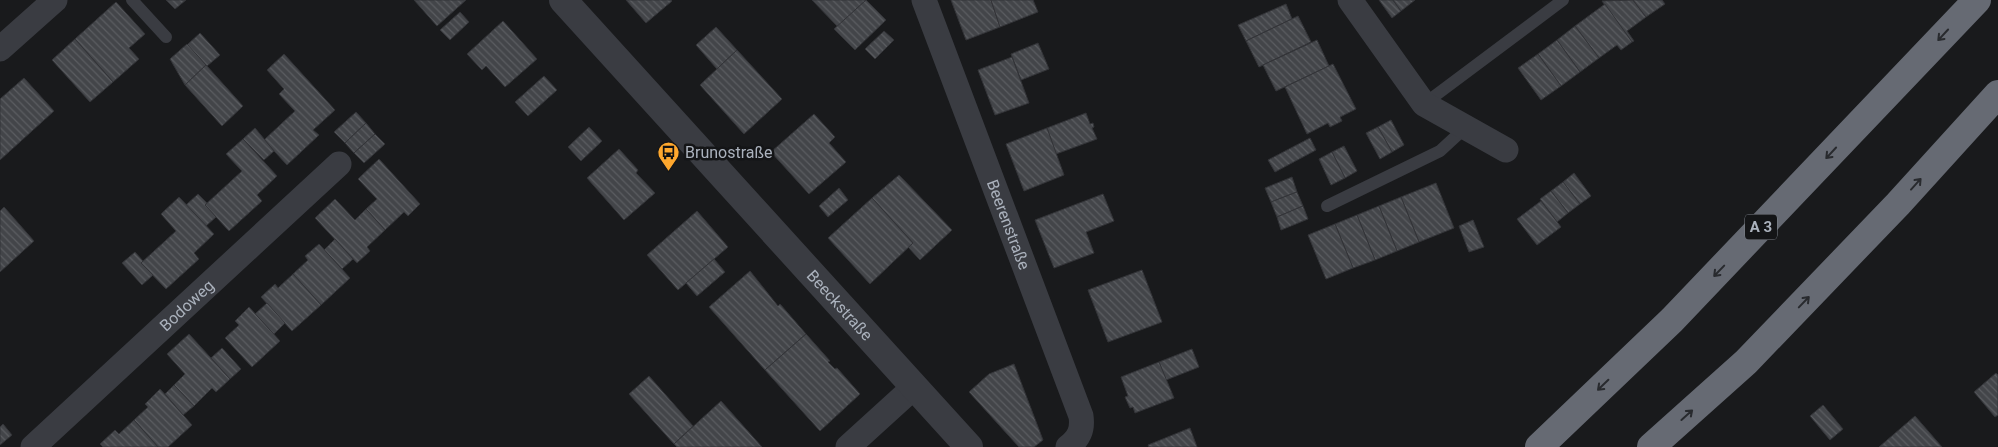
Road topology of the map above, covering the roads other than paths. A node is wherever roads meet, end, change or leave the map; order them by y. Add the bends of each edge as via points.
1 (55, 0) edge
2 (132, 0) edge
3 (563, 0) edge
4 (924, 0) edge
5 (1350, 0) edge
6 (1563, 0) edge
7 (1977, 0) edge
8 (166, 37) dead end
9 (0, 49) edge
10 (1998, 94) edge
11 (1424, 104) junction
12 (1466, 127) junction
13 (1506, 150) dead end
14 (339, 164) dead end
15 (1327, 206) dead end
16 (914, 387) junction
17 (33, 447) edge
18 (848, 447) edge
19 (969, 447) edge
20 (1068, 447) edge
21 (1539, 447) edge
22 (1651, 447) edge

1 - 9 street
2 - 8 lane
3 - 16 street, Beeckstraße
4 - 20 street, Beerenstraße via 1081,416 1079,436
5 - 11 street
6 - 11 lane
7 -> 21 highway, A 3 via 1672,320
22 -> 10 highway via 1746,362 1898,204
11 - 12 street
12 - 13 street
12 - 15 lane via 1440,151
14 - 17 street, Bodoweg
16 - 18 street
16 - 19 street, Beeckstraße

